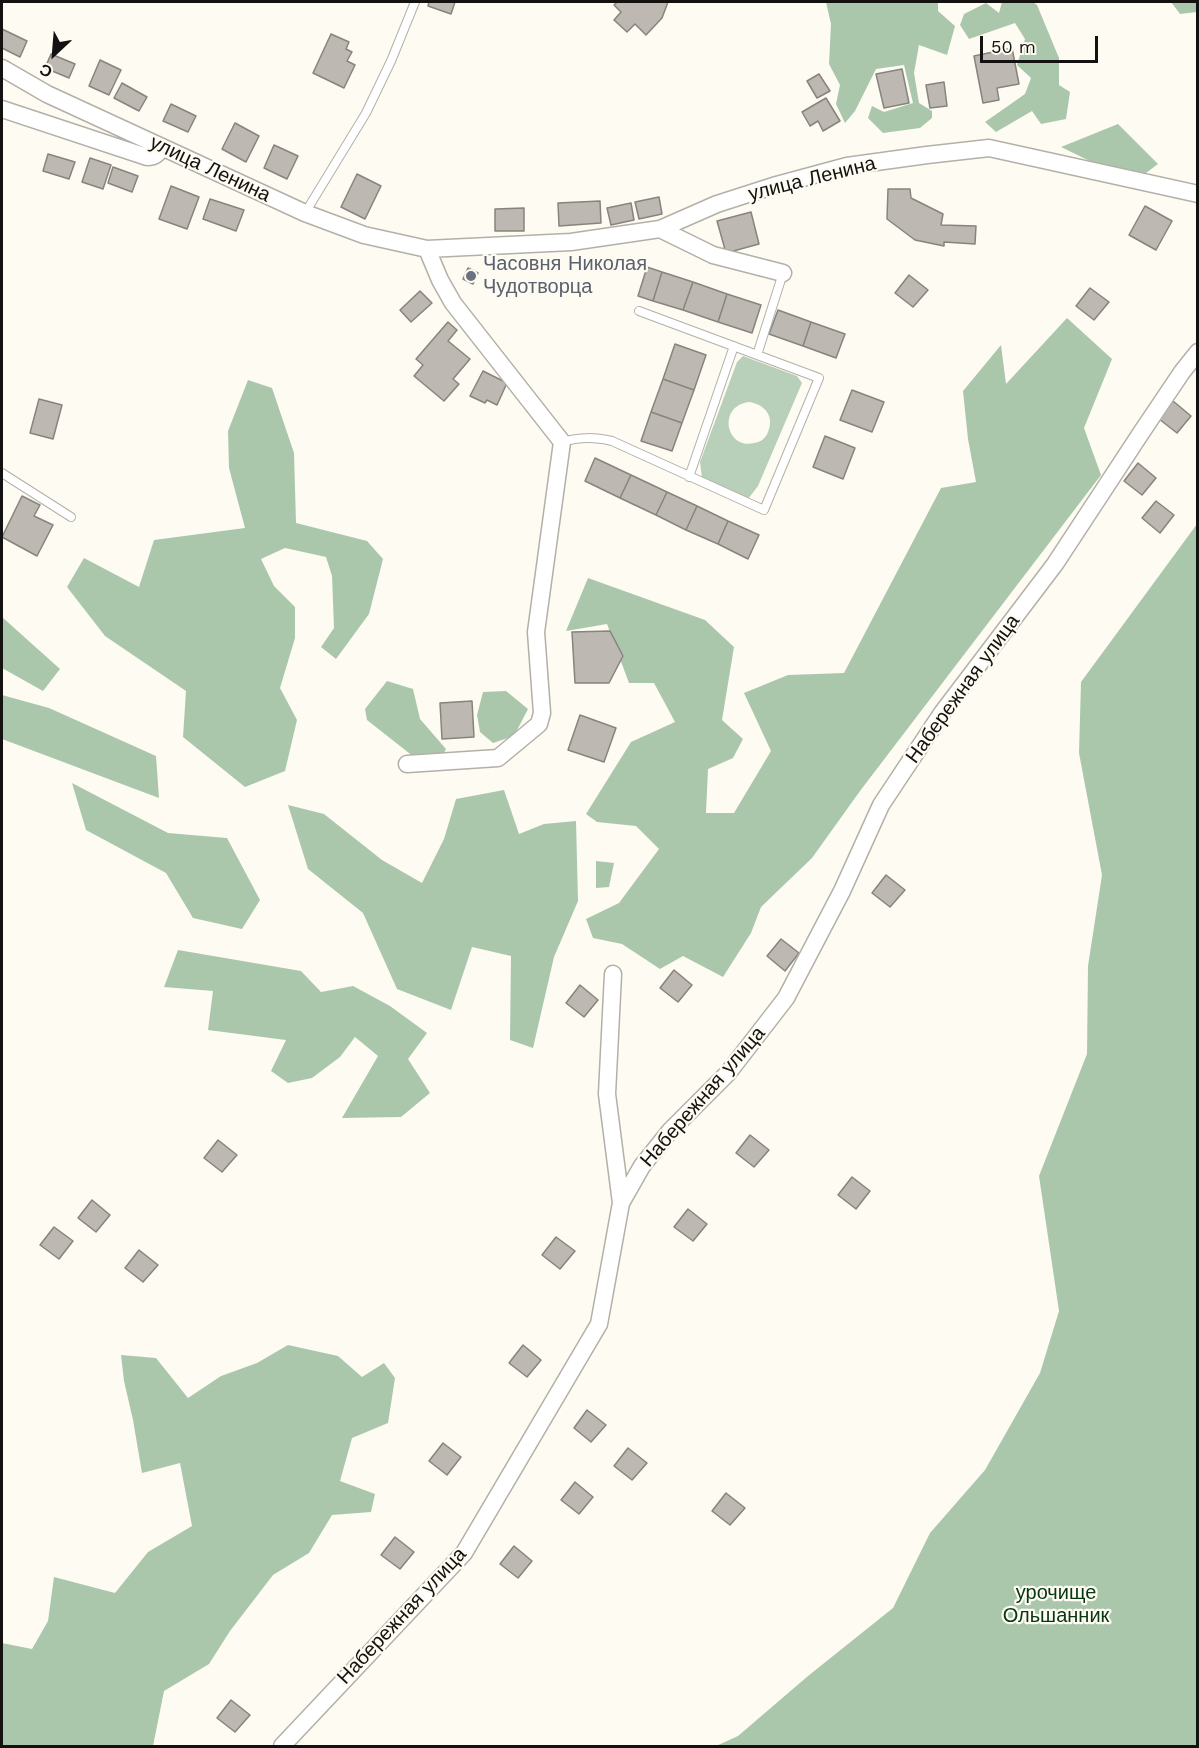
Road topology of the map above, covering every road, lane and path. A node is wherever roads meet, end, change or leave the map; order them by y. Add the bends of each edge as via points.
1 (415, 2) edge
2 (2, 68) edge
3 (2, 109) edge
4 (162, 147) junction
5 (1197, 194) edge
6 (305, 213) junction
7 (660, 229) junction
8 (427, 249) junction
9 (783, 273) joint
10 (639, 311) dead end
11 (734, 346) junction
12 (1197, 352) edge
13 (757, 355) junction
14 (562, 442) junction
15 (2, 473) edge
16 (689, 477) junction
17 (71, 517) dead end
18 (407, 764) dead end
19 (613, 974) dead end
20 (621, 1203) junction
21 (282, 1746) edge

1 - 6 lane via 366,113
2 - 4 street, улица Ленина via 47,94
3 - 4 street via 147,157 153,157
4 - 6 street, улица Ленина
5 - 7 street, улица Ленина via 989,148 847,166 717,204
6 - 8 street, улица Ленина via 364,235
7 - 8 street, улица Ленина via 571,242
7 - 9 street via 713,255
8 - 14 street via 453,303
9 - 13 lane
10 - 11 lane
11 - 13 lane
11 - 16 lane
12 - 20 street, Набережная улица via 1055,564 942,713 881,805 786,998 728,1073 670,1131 642,1166
13 - 16 lane via 819,378 764,510
14 - 16 lane via 576,438 612,441
14 - 18 street via 537,632 542,713 539,724 498,758
15 - 17 lane
19 - 20 street via 607,1094
20 - 21 street, Набережная улица via 599,1324 464,1553

